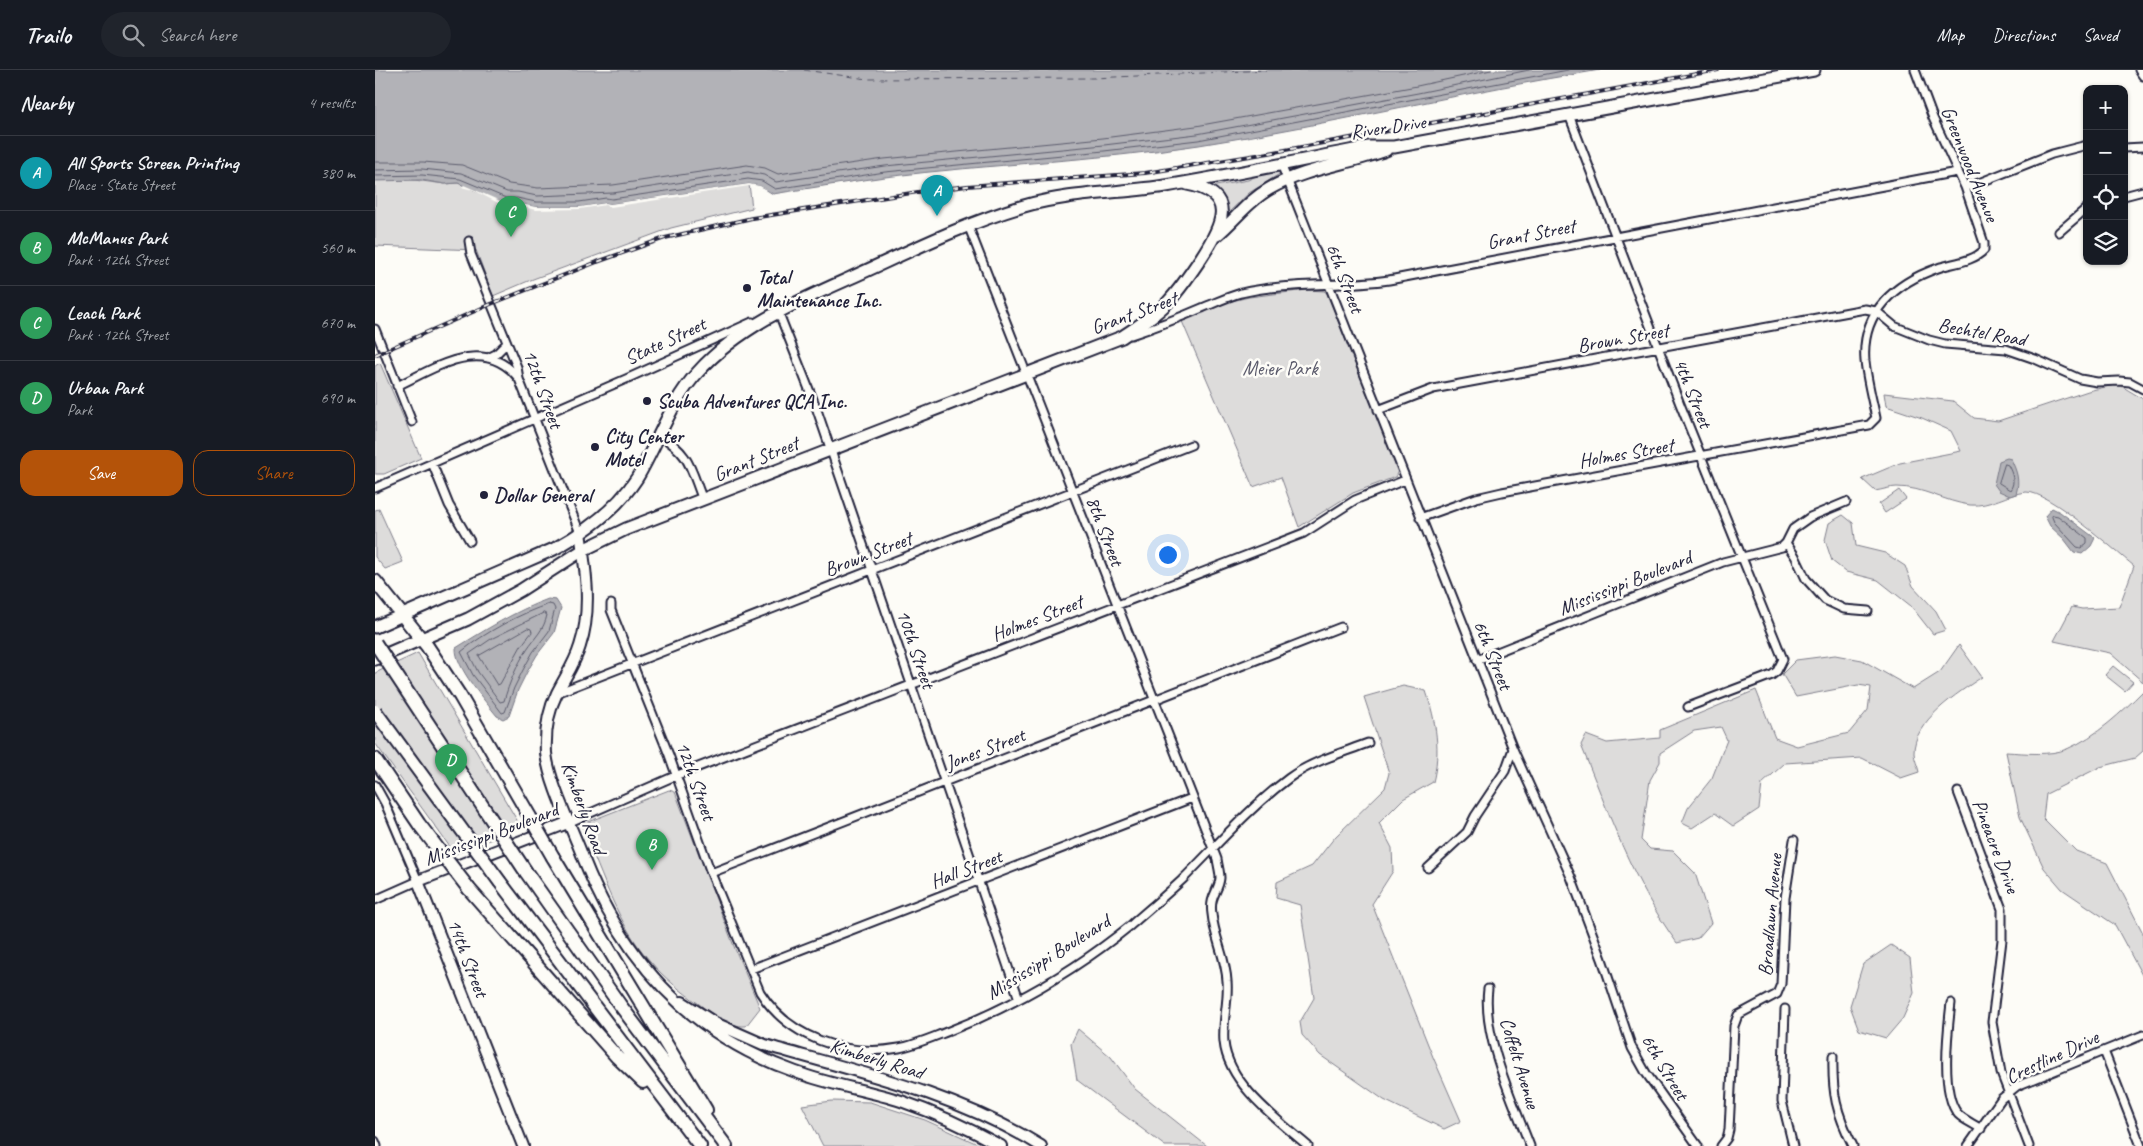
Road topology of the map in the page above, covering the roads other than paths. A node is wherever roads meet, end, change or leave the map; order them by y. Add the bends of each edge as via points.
1 (1814, 70) edge
2 (1915, 70) edge
3 (2139, 70) edge
4 (2143, 76) edge
5 (1569, 115) junction
6 (1394, 146) junction
7 (2083, 146) edge
8 (2143, 147) edge
9 (2128, 148) edge
10 (1281, 164) junction
11 (1957, 172) junction
12 (1287, 180) junction
13 (1183, 183) junction
14 (1965, 187) junction
15 (2143, 191) edge
16 (2128, 195) edge
17 (2083, 211) edge
18 (968, 225) junction
19 (2059, 232) dead end
20 (1615, 237) junction
21 (1214, 238) junction
22 (469, 241) dead end
23 (1330, 285) junction
24 (779, 310) junction
25 (1876, 311) junction
26 (375, 329) edge
27 (507, 343) junction
28 (1094, 348) junction
29 (1658, 348) junction
30 (488, 358) junction
31 (1027, 374) junction
32 (519, 379) junction
33 (397, 386) junction
34 (2143, 388) edge
35 (1378, 410) junction
36 (535, 419) junction
37 (413, 422) dead end
38 (659, 435) junction
39 (1191, 445) dead end
40 (830, 450) junction
41 (1701, 456) junction
42 (432, 463) junction
43 (1405, 480) junction
44 (375, 488) edge
45 (1073, 492) junction
46 (703, 500) junction
47 (1846, 502) dead end
48 (1420, 518) junction
49 (580, 534) junction
50 (470, 541) dead end
51 (1786, 543) junction
52 (583, 550) junction
53 (1741, 557) junction
54 (871, 570) junction
55 (375, 582) edge
56 (611, 604) dead end
57 (1117, 605) junction
58 (1868, 611) dead end
59 (402, 615) junction
60 (375, 627) edge
61 (1341, 627) dead end
62 (421, 639) junction
63 (375, 643) edge
64 (375, 659) edge
65 (1477, 660) junction
66 (632, 664) junction
67 (911, 684) junction
68 (557, 693) junction
69 (1154, 700) junction
70 (1688, 707) dead end
71 (375, 710) edge
72 (1368, 743) dead end
73 (1513, 749) junction
74 (375, 759) edge
75 (675, 776) junction
76 (944, 782) junction
77 (375, 785) edge
78 (1958, 792) dead end
79 (1192, 798) junction
80 (570, 822) junction
81 (1794, 840) dead end
82 (1212, 849) junction
83 (1428, 868) dead end
84 (711, 873) junction
85 (419, 882) junction
86 (979, 882) junction
87 (375, 900) edge
88 (751, 969) junction
89 (1488, 989) dead end
90 (674, 997) junction
91 (1019, 999) junction
92 (1951, 1003) dead end
93 (1785, 1009) dead end
94 (2143, 1035) edge
95 (2104, 1051) junction
96 (1833, 1056) dead end
97 (2009, 1093) junction
98 (672, 1109) junction
99 (1981, 1129) junction
100 (716, 1132) junction
101 (375, 1141) edge
102 (377, 1146) edge
103 (523, 1146) edge
104 (700, 1146) edge
105 (726, 1146) edge
106 (1001, 1146) edge
107 (1041, 1146) edge
108 (1308, 1146) edge
109 (1530, 1146) edge
110 (1698, 1146) edge
111 (1721, 1146) edge
112 (1793, 1146) edge
113 (1853, 1146) edge
114 (1968, 1146) edge
115 (2029, 1146) edge
116 (2141, 1146) edge

1 - 5 main road, River Drive
2 - 11 street, Greenwood Avenue
3 - 4 street
5 - 6 main road, River Drive
5 - 20 street, 4th Street
6 - 10 main road, River Drive via 1369,147
6 - 12 main road
7 - 14 street
8 - 9 street
10 - 12 street, 6th Street
10 - 13 main road, River Drive
11 - 14 street, Greenwood Avenue
11 - 20 street, Grant Street
12 - 21 main road via 1268,189
12 - 23 street, 6th Street
13 - 18 main road, River Drive via 1064,198
13 - 21 main road via 1209,190 1219,202 1221,221
14 - 25 street, Greenwood Avenue via 1984,250 1979,256 1914,279
15 - 16 street
17 - 19 street
18 - 24 main road, State Street
18 - 31 street, 8th Street
20 - 23 street, Grant Street via 1389,280
20 - 29 street, 4th Street
21 - 28 main road via 1168,302 1148,320
22 - 27 street, 12th Street via 473,260
23 - 28 street, Grant Street via 1250,292 1225,298 1157,327
23 - 35 street, 6th Street
24 - 36 street, State Street
24 - 38 main road via 721,350 697,373
24 - 40 street, 10th Street
25 - 29 street, Brown Street via 1859,310
25 - 34 street, Bechtel Road via 1894,326 1929,340 2006,349 2035,358 2080,379 2129,382
25 - 41 street, Holmes Street via 1867,334 1865,359 1876,418 1869,425
26 - 33 street
27 - 30 street
27 - 32 street, 12th Street
28 - 31 main road, Grant Street
29 - 35 street, Brown Street via 1433,389
29 - 41 street, 4th Street
30 - 32 street via 507,367
30 - 33 street via 453,359
31 - 40 main road, Grant Street
31 - 45 street, 8th Street
32 - 36 street, 12th Street
33 - 37 street
35 - 43 street, 6th Street
36 - 42 street, State Street
36 - 49 street, 12th Street
38 - 46 street via 687,458
38 - 49 main road via 629,490 609,512
39 - 45 street, Brown Street
40 - 46 main road, Grant Street
40 - 54 street, 10th Street
41 - 48 street, Holmes Street via 1501,492
41 - 53 street, 4th Street
42 - 44 street, State Street
42 - 50 street via 453,513
43 - 48 street, 6th Street
43 - 57 street, Holmes Street via 1355,500 1305,533
45 - 54 street, Brown Street
45 - 57 street, 8th Street
46 - 52 main road, Grant Street via 626,529
47 - 51 street via 1811,517 1793,529
48 - 65 street, 6th Street
49 - 52 main road, 12th Street
49 - 59 main road via 554,549
51 - 53 street, Mississippi Boulevard via 1782,547
51 - 58 street via 1806,579 1825,600 1844,609
52 - 62 main road, Grant Street via 489,608
52 - 68 main road, Kimberly Road via 587,608 585,629 574,664
53 - 65 street, Mississippi Boulevard
53 - 70 street, 4th Street via 1783,659 1777,671 1769,676
54 - 66 street, Brown Street
54 - 67 street, 10th Street
55 - 59 highway
56 - 66 street, 12th Street
57 - 67 street, Holmes Street
57 - 69 street, 8th Street
59 - 60 main road
59 - 62 highway
61 - 69 street, Jones Street
62 - 64 main road, Grant Street
62 - 100 highway, bridge via 460,696 553,857 702,1100
63 - 100 highway, bridge via 525,872
65 - 73 street, 6th Street
66 - 68 street, Brown Street
66 - 75 street, 12th Street
67 - 75 street, Holmes Street
67 - 76 street, 10th Street
68 - 80 main road, Kimberly Road via 547,729 547,756 551,776
69 - 76 street, Jones Street
69 - 79 street, 8th Street
71 - 98 highway, bridge
72 - 82 street, Mississippi Boulevard via 1312,764 1291,776 1245,815
73 - 83 street via 1505,771 1467,832
73 - 110 street, 6th Street via 1581,905 1631,1048
74 - 98 highway, bridge via 469,889 617,1057
75 - 80 street, Mississippi Boulevard
75 - 84 street, 12th Street
76 - 84 street, Jones Street
76 - 86 street, 10th Street
77 - 85 street, 14th Street
78 - 97 street, Pineacre Drive via 2003,911 2003,940 1992,1022 2001,1073
79 - 82 street, 8th Street
79 - 86 street, Hall Street
80 - 85 main road, Mississippi Boulevard
80 - 90 main road, Kimberly Road via 594,885 619,931 643,965
81 - 111 street, Broadlawn Avenue via 1785,898 1781,984 1777,994 1738,1015 1734,1026 1729,1130
82 - 91 street, Mississippi Boulevard via 1175,886 1101,948
82 - 108 street, 8th Street via 1220,880 1211,902 1212,916 1223,951 1227,980 1226,1054 1249,1093
84 - 88 street, 12th Street
85 - 87 street, Mississippi Boulevard
85 - 103 main road, 14th Street
86 - 88 street, Hall Street
86 - 91 street, 10th Street
88 - 91 street, Mississippi Boulevard via 760,992 779,1015 818,1041 845,1048 898,1048 976,1020
89 - 109 street, Coffelt Avenue via 1486,1005 1499,1066
90 - 106 main road, Kimberly Road via 708,1028 755,1055 796,1073 901,1101
90 - 107 main road, Kimberly Road via 742,1037 940,1097
92 - 99 street via 1947,1041 1948,1088 1958,1113
93 - 112 street via 1782,1101
94 - 95 street, Crestline Drive
95 - 97 street, Crestline Drive via 2017,1086
95 - 116 street
96 - 113 street via 1835,1106
97 - 99 street, Crestline Drive via 2001,1099
97 - 115 street, Pineacre Drive
98 - 104 highway
99 - 114 street, Crestline Drive
100 - 105 highway
101 - 102 street

